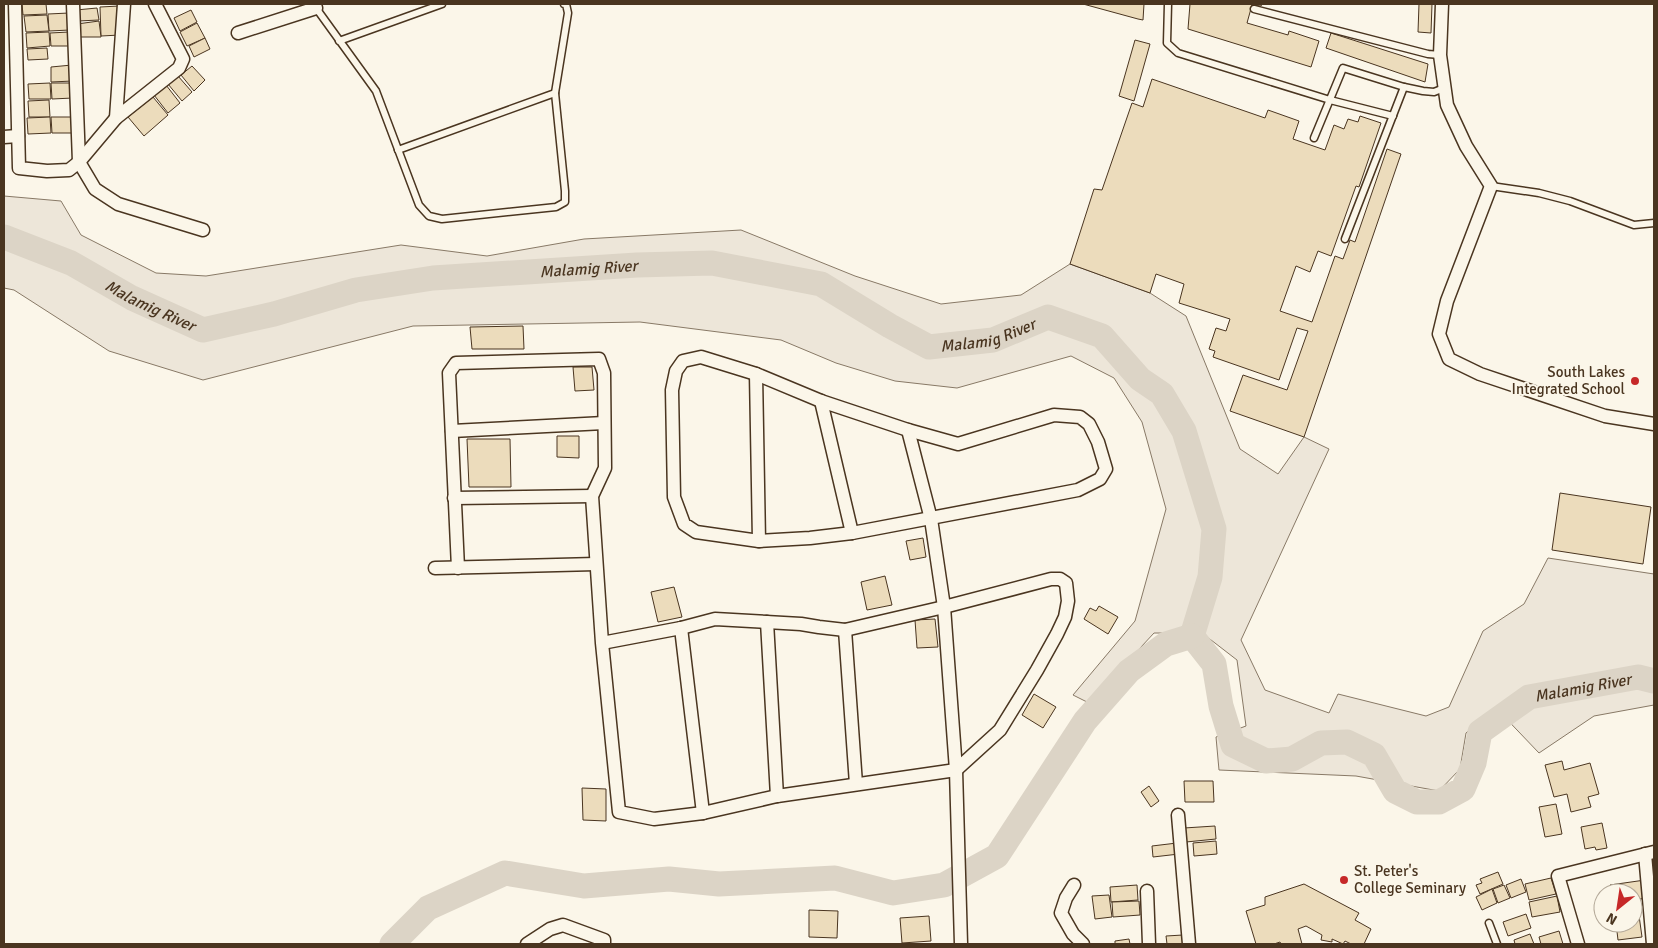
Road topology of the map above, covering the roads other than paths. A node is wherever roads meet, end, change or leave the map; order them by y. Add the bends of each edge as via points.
1 (15, 4) edge
2 (73, 4) edge
3 (124, 4) edge
4 (154, 4) edge
5 (442, 4) edge
6 (564, 4) edge
7 (1168, 4) edge
8 (1442, 4) edge
9 (315, 6) edge
10 (1254, 9) dead end
11 (238, 33) dead end
12 (339, 41) junction
13 (1440, 55) junction
14 (1404, 87) junction
15 (1444, 88) junction
16 (554, 93) junction
17 (1330, 100) junction
18 (1393, 116) junction
19 (116, 118) junction
20 (4, 136) edge
21 (18, 136) junction
22 (1314, 138) dead end
23 (398, 150) junction
24 (79, 162) junction
25 (1490, 186) junction
26 (1654, 223) edge
27 (203, 230) dead end
28 (1345, 239) dead end
29 (756, 374) junction
30 (821, 401) junction
31 (604, 423) junction
32 (1654, 424) edge
33 (908, 430) junction
34 (452, 431) junction
35 (592, 496) junction
36 (454, 498) junction
37 (931, 519) junction
38 (852, 533) junction
39 (759, 541) junction
40 (596, 564) junction
41 (435, 568) dead end
42 (458, 568) junction
43 (944, 607) junction
44 (767, 622) junction
45 (681, 628) junction
46 (845, 630) junction
47 (602, 643) junction
48 (956, 770) junction
49 (856, 784) junction
50 (777, 796) junction
51 (703, 813) junction
52 (1178, 815) dead end
53 (1650, 853) edge
54 (1074, 886) dead end
55 (1147, 891) dead end
56 (1489, 923) dead end
57 (526, 944) edge
58 (604, 944) edge
59 (961, 944) edge
60 (1083, 944) edge
61 (1149, 944) edge
62 (1189, 944) edge
63 (1497, 944) edge
64 (1578, 944) edge
65 (1654, 944) edge

1 - 21 street
2 - 24 street
3 - 19 street
4 - 19 street via 183,58 179,68
5 - 12 lane
6 - 16 lane via 568,13
7 - 17 lane via 1168,43 1178,54
8 - 13 street
9 - 11 street
9 - 12 lane
10 - 13 lane
12 - 23 lane via 376,91
13 - 15 street
14 - 15 lane via 1434,92
14 - 17 lane via 1343,68
14 - 18 lane
15 - 25 street via 1453,119
16 - 23 lane
16 - 23 lane via 565,191 564,202 556,207 442,219 429,216 418,205
17 - 18 lane
17 - 22 lane
18 - 28 lane
19 - 24 street
20 - 21 street
21 - 24 street via 19,168 69,170
24 - 27 street via 95,189 118,204
25 - 26 lane via 1570,201 1634,225
25 - 32 street via 1447,301 1439,334 1449,360 1480,374 1605,416
29 - 30 street
29 - 39 street
29 - 39 street via 701,357 683,361 676,371 672,390 674,497 684,524 696,532
30 - 33 street
30 - 38 street
31 - 34 street
31 - 34 street via 604,373 599,359 456,363 449,373
31 - 35 street via 605,468
33 - 37 street
33 - 37 street via 958,444 1054,416 1080,417 1090,424 1106,469 1100,479 1078,490
34 - 36 street
35 - 36 street
35 - 40 street
36 - 42 street
37 - 38 street
37 - 43 street
38 - 39 street
40 - 42 street
40 - 47 street
41 - 42 street
43 - 46 street
43 - 48 street
43 - 48 street via 1051,579 1066,583 1068,602 1065,617 1016,706 1000,730
44 - 45 street via 715,619
44 - 46 street
44 - 50 street
45 - 47 street
45 - 51 street
46 - 49 street
47 - 51 street via 619,812 654,819
48 - 49 street
48 - 59 street
49 - 50 street
50 - 51 street
52 - 62 street
53 - 64 street via 1558,876
53 - 65 street
54 - 60 street via 1061,913
55 - 61 street
56 - 63 lane
57 - 58 street via 563,925 604,940

